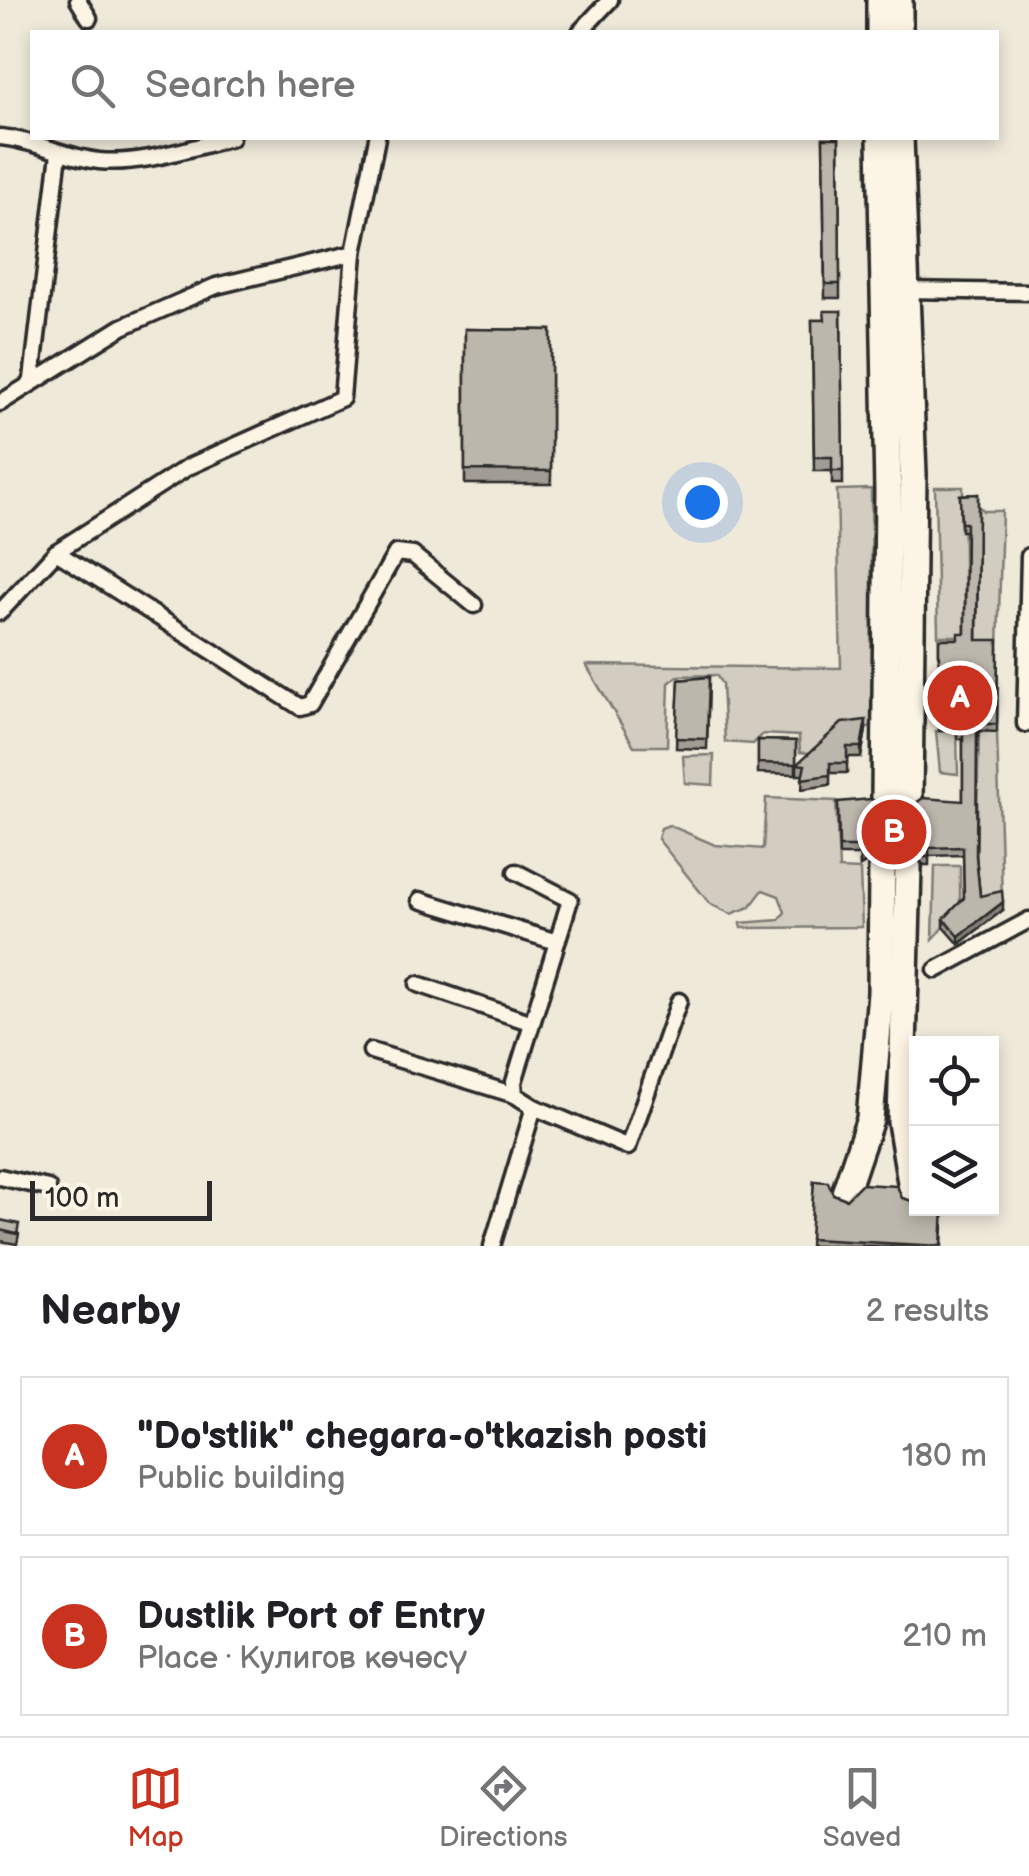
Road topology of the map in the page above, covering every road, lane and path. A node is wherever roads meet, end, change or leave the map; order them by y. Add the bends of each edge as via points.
1 (78, 0) edge
2 (610, 0) edge
3 (880, 0) edge
4 (899, 0) edge
5 (89, 18) dead end
6 (582, 30) edge
7 (880, 30) edge
8 (899, 30) edge
9 (0, 136) edge
10 (30, 140) edge
11 (32, 140) edge
12 (222, 140) edge
13 (377, 140) edge
14 (881, 140) edge
15 (900, 140) edge
16 (59, 153) junction
17 (354, 253) junction
18 (903, 290) junction
19 (1029, 292) edge
20 (32, 379) junction
21 (0, 403) edge
22 (56, 552) junction
23 (1029, 556) edge
24 (474, 605) dead end
25 (0, 612) edge
26 (1026, 724) dead end
27 (895, 868) dead end
28 (516, 872) dead end
29 (420, 900) dead end
30 (1029, 920) edge
31 (894, 939) junction
32 (557, 942) junction
33 (936, 970) dead end
34 (418, 984) dead end
35 (679, 1001) dead end
36 (532, 1023) junction
37 (371, 1051) dead end
38 (516, 1095) junction
39 (534, 1108) junction
40 (909, 1170) edge
41 (0, 1177) edge
42 (48, 1188) dead end
43 (844, 1196) edge
44 (492, 1246) edge

1 - 5 street
2 - 6 street
3 - 7 highway
4 - 8 highway
9 - 10 street
11 - 16 street
12 - 16 street via 102,162
13 - 17 street
14 - 18 highway via 897,799 914,474
15 - 18 highway
16 - 20 street
17 - 20 street via 216,286 122,327
17 - 22 street via 342,398 188,467
18 - 19 street
20 - 21 street
22 - 24 street via 300,707 310,704 396,553 413,554
22 - 25 street
23 - 26 street
27 - 31 highway
28 - 32 street via 570,900
29 - 32 street
30 - 33 street
31 - 40 highway
31 - 43 highway via 870,1119
32 - 36 street
34 - 36 street
35 - 39 street via 628,1147
36 - 38 street
37 - 38 street
38 - 39 street
39 - 44 street
41 - 42 street

